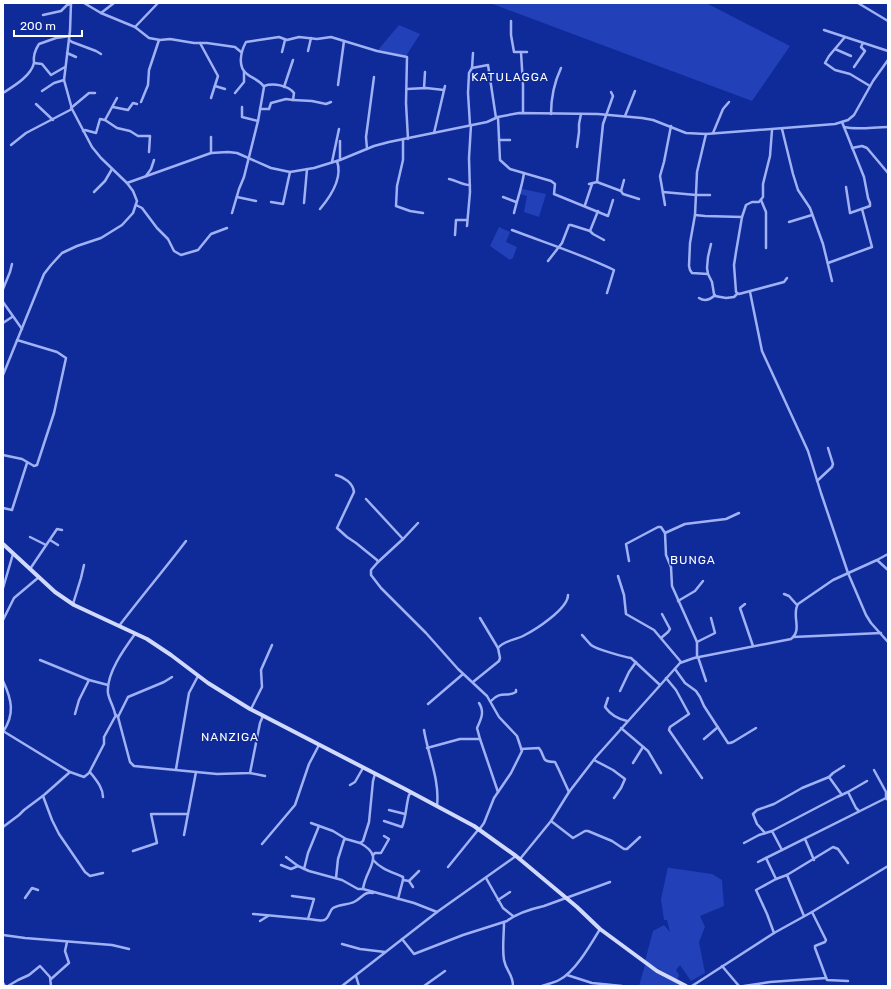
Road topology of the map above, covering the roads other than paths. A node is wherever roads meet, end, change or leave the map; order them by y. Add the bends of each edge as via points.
1 (84, 3) edge
2 (114, 3) edge
3 (158, 3) edge
4 (858, 3) edge
5 (71, 4) edge
6 (101, 13) junction
7 (42, 15) dead end
8 (511, 21) dead end
9 (888, 21) edge
10 (135, 27) junction
11 (824, 30) dead end
12 (845, 37) junction
13 (69, 38) junction
14 (311, 38) junction
15 (159, 40) junction
16 (285, 40) junction
17 (344, 41) junction
18 (200, 43) junction
19 (863, 43) junction
20 (835, 49) junction
21 (308, 51) dead end
22 (888, 51) edge
23 (241, 52) junction
24 (282, 52) dead end
25 (521, 52) junction
26 (527, 52) dead end
27 (67, 53) junction
28 (473, 53) dead end
29 (101, 54) dead end
30 (851, 56) dead end
31 (76, 57) dead end
32 (293, 60) dead end
33 (888, 60) edge
34 (34, 63) junction
35 (65, 67) junction
36 (854, 67) dead end
37 (472, 68) junction
38 (561, 68) dead end
39 (244, 71) junction
40 (424, 72) dead end
41 (374, 77) dead end
42 (64, 80) junction
43 (215, 86) junction
44 (264, 86) junction
45 (338, 86) dead end
46 (445, 86) dead end
47 (870, 86) junction
48 (284, 87) junction
49 (407, 88) junction
50 (424, 88) junction
51 (225, 89) dead end
52 (444, 90) junction
53 (42, 91) dead end
54 (635, 91) dead end
55 (235, 92) dead end
56 (611, 92) dead end
57 (3, 93) edge
58 (95, 93) dead end
59 (117, 98) dead end
60 (211, 98) dead end
61 (293, 100) junction
62 (141, 102) dead end
63 (331, 102) dead end
64 (729, 102) dead end
65 (36, 104) dead end
66 (137, 104) dead end
67 (112, 107) junction
68 (242, 107) dead end
69 (71, 109) junction
70 (260, 109) junction
71 (523, 113) junction
72 (551, 114) junction
73 (581, 114) junction
74 (606, 115) junction
75 (625, 116) junction
76 (497, 118) junction
77 (52, 120) junction
78 (105, 120) junction
79 (258, 121) junction
80 (842, 122) junction
81 (471, 125) junction
82 (671, 126) junction
83 (888, 127) edge
84 (844, 128) junction
85 (339, 129) dead end
86 (782, 129) junction
87 (772, 130) junction
88 (83, 131) junction
89 (434, 133) junction
90 (713, 133) junction
91 (706, 134) junction
92 (211, 137) dead end
93 (403, 139) junction
94 (408, 139) junction
95 (499, 140) junction
96 (510, 140) dead end
97 (340, 141) dead end
98 (11, 145) dead end
99 (577, 147) dead end
100 (852, 148) junction
101 (367, 149) junction
102 (149, 152) dead end
103 (211, 153) junction
104 (249, 158) junction
105 (154, 160) dead end
106 (339, 160) junction
107 (332, 162) junction
108 (112, 169) junction
109 (308, 169) junction
110 (290, 172) junction
111 (524, 173) junction
112 (888, 173) edge
113 (146, 176) junction
114 (449, 179) dead end
115 (624, 180) dead end
116 (597, 182) junction
117 (127, 184) junction
118 (470, 185) junction
119 (846, 187) dead end
120 (621, 191) junction
121 (94, 192) dead end
122 (663, 192) junction
123 (696, 195) junction
124 (710, 195) dead end
125 (236, 197) junction
126 (503, 197) dead end
127 (639, 199) dead end
128 (613, 200) dead end
129 (761, 200) junction
130 (256, 201) dead end
131 (271, 202) dead end
132 (516, 202) junction
133 (304, 203) dead end
134 (136, 205) junction
135 (585, 205) junction
136 (665, 205) dead end
137 (320, 209) dead end
138 (862, 209) junction
139 (598, 211) junction
140 (232, 213) dead end
141 (423, 213) dead end
142 (514, 213) dead end
143 (695, 215) junction
144 (812, 215) junction
145 (742, 217) junction
146 (467, 220) junction
147 (788, 222) dead end
148 (467, 226) dead end
149 (227, 228) dead end
150 (512, 230) dead end
151 (590, 231) junction
152 (455, 235) dead end
153 (604, 240) dead end
154 (711, 244) dead end
155 (558, 248) junction
156 (766, 248) dead end
157 (548, 261) dead end
158 (828, 263) junction
159 (12, 264) dead end
160 (708, 274) junction
161 (787, 278) dead end
162 (832, 281) dead end
163 (3, 289) edge
164 (750, 292) junction
165 (607, 293) dead end
166 (736, 294) junction
167 (715, 295) junction
168 (699, 298) dead end
169 (3, 302) edge
170 (12, 318) junction
171 (3, 323) edge
172 (22, 329) junction
173 (17, 340) junction
174 (3, 375) edge
175 (828, 448) dead end
176 (3, 455) edge
177 (27, 463) junction
178 (336, 475) dead end
179 (817, 481) junction
180 (366, 499) dead end
181 (3, 508) edge
182 (739, 513) dead end
183 (418, 523) dead end
184 (62, 530) dead end
185 (665, 533) junction
186 (30, 537) dead end
187 (403, 539) junction
188 (50, 540) junction
189 (186, 541) dead end
190 (3, 544) edge
191 (46, 545) junction
192 (58, 545) dead end
193 (13, 554) junction
194 (888, 554) edge
195 (877, 560) junction
196 (629, 561) dead end
197 (378, 562) junction
198 (84, 565) dead end
199 (29, 569) junction
200 (888, 570) edge
201 (848, 573) junction
202 (618, 576) dead end
203 (39, 577) junction
204 (703, 581) dead end
205 (3, 589) edge
206 (568, 594) dead end
207 (784, 594) dead end
208 (678, 601) junction
209 (73, 604) junction
210 (745, 604) dead end
211 (797, 605) junction
212 (662, 614) dead end
213 (480, 618) dead end
214 (711, 618) dead end
215 (3, 620) edge
216 (119, 626) junction
217 (881, 633) junction
218 (135, 634) junction
219 (582, 635) dead end
220 (793, 637) junction
221 (661, 638) junction
222 (697, 642) junction
223 (888, 642) edge
224 (272, 645) dead end
225 (753, 646) junction
226 (498, 648) junction
227 (698, 657) junction
228 (40, 660) dead end
229 (636, 662) junction
230 (681, 662) junction
231 (675, 668) junction
232 (463, 674) junction
233 (198, 676) junction
234 (172, 677) dead end
235 (666, 678) junction
236 (89, 680) junction
237 (3, 681) edge
238 (706, 681) dead end
239 (473, 682) junction
240 (108, 685) junction
241 (660, 685) junction
242 (516, 690) dead end
243 (620, 691) dead end
244 (608, 698) dead end
245 (491, 701) junction
246 (479, 703) dead end
247 (428, 704) dead end
248 (250, 710) junction
249 (75, 714) dead end
250 (117, 716) junction
251 (263, 716) junction
252 (627, 721) junction
253 (718, 727) junction
254 (621, 728) junction
255 (756, 728) dead end
256 (424, 730) dead end
257 (3, 732) edge
258 (480, 739) junction
259 (704, 739) dead end
260 (319, 745) junction
261 (642, 747) junction
262 (427, 748) junction
263 (521, 749) junction
264 (594, 760) junction
265 (633, 763) dead end
266 (844, 766) dead end
267 (362, 768) junction
268 (176, 769) junction
269 (874, 770) dead end
270 (70, 772) junction
271 (90, 772) junction
272 (196, 772) junction
273 (250, 773) junction
274 (661, 773) dead end
275 (375, 774) junction
276 (265, 776) dead end
277 (829, 777) junction
278 (702, 778) dead end
279 (867, 781) dead end
280 (350, 785) dead end
281 (569, 792) junction
282 (848, 792) junction
283 (411, 793) junction
284 (498, 793) junction
285 (842, 795) junction
286 (43, 796) junction
287 (103, 797) dead end
288 (614, 798) dead end
289 (887, 799) edge
290 (436, 806) junction
291 (389, 810) dead end
292 (860, 811) junction
293 (188, 814) junction
294 (405, 814) junction
295 (384, 821) dead end
296 (551, 821) junction
297 (311, 823) dead end
298 (319, 826) junction
299 (3, 827) edge
300 (478, 830) junction
301 (772, 831) junction
302 (765, 833) junction
303 (184, 835) dead end
304 (384, 836) dead end
305 (640, 837) dead end
306 (346, 839) junction
307 (805, 839) junction
308 (364, 841) junction
309 (360, 843) junction
310 (744, 843) dead end
311 (262, 844) dead end
312 (364, 846) junction
313 (782, 850) junction
314 (133, 851) dead end
315 (286, 856) dead end
316 (373, 856) junction
317 (518, 858) junction
318 (766, 858) junction
319 (373, 859) junction
320 (814, 860) junction
321 (758, 862) dead end
322 (848, 863) dead end
323 (281, 866) dead end
324 (298, 866) junction
325 (888, 866) edge
326 (448, 867) dead end
327 (304, 869) junction
328 (419, 871) dead end
329 (103, 873) dead end
330 (787, 876) junction
331 (336, 878) junction
332 (486, 878) junction
333 (776, 878) junction
334 (403, 880) junction
335 (409, 881) junction
336 (610, 882) dead end
337 (413, 887) dead end
338 (363, 889) junction
339 (38, 890) dead end
340 (373, 892) junction
341 (510, 892) dead end
342 (292, 896) dead end
343 (24, 898) dead end
344 (398, 898) junction
345 (566, 898) junction
346 (498, 900) junction
347 (437, 912) junction
348 (812, 912) junction
349 (253, 914) dead end
350 (268, 915) junction
351 (513, 916) junction
352 (804, 916) junction
353 (308, 919) junction
354 (260, 921) dead end
355 (504, 922) junction
356 (600, 929) junction
357 (774, 933) junction
358 (3, 935) edge
359 (402, 939) junction
360 (67, 942) junction
361 (342, 944) dead end
362 (129, 949) dead end
363 (386, 952) junction
364 (722, 966) junction
365 (444, 971) dead end
366 (567, 975) junction
367 (356, 976) junction
368 (826, 978) junction
369 (51, 979) junction
370 (848, 981) dead end
371 (3, 984) edge
372 (5, 986) edge
373 (8, 986) edge
374 (50, 986) edge
375 (342, 986) edge
376 (359, 986) edge
377 (424, 986) edge
378 (513, 986) edge
379 (542, 986) edge
380 (622, 986) edge
381 (686, 986) edge
382 (692, 986) edge
383 (739, 986) edge
384 (744, 986) edge

1 - 6 street
2 - 6 street
3 - 10 street
4 - 9 street
5 - 7 street via 61,12
5 - 13 street
6 - 10 street
8 - 25 street via 514,52
10 - 15 street via 149,38
11 - 12 street
12 - 19 street
12 - 20 street
13 - 27 street
13 - 29 street via 72,42
13 - 34 street via 56,38 39,44 34,53
14 - 16 street
14 - 17 street via 317,40 330,37
14 - 21 street
15 - 18 street
15 - 62 street
16 - 23 street via 279,37 246,42
16 - 24 street
17 - 45 street
17 - 49 street via 407,57
18 - 23 street via 234,47
18 - 43 street via 218,76
19 - 22 street
19 - 36 street via 861,47 865,50
20 - 30 street
20 - 47 street via 825,62 835,70 850,74
23 - 39 street
25 - 26 street
25 - 71 street
27 - 31 street
27 - 35 street
28 - 37 street
32 - 48 street
33 - 47 street
34 - 35 street via 42,64 51,75
34 - 57 street via 28,74
35 - 42 street
37 - 76 street via 488,65
37 - 81 street via 469,72 468,93
38 - 72 street via 550,98
39 - 44 street
39 - 55 street via 244,82
40 - 50 street
41 - 101 street via 366,137
42 - 53 street
42 - 69 street
43 - 51 street
43 - 60 street
44 - 48 street via 271,84
44 - 70 street
46 - 52 street
47 - 80 street via 854,115
48 - 61 street via 294,93
49 - 50 street
49 - 94 street
50 - 52 street
52 - 89 street
54 - 75 street
56 - 74 street via 613,96
58 - 69 street via 89,93
59 - 67 street
61 - 63 street via 312,100 326,104
61 - 70 street via 277,101 272,103 269,109
64 - 90 street via 722,109
65 - 77 street
66 - 67 street via 133,103 128,110
67 - 78 street
68 - 79 street via 242,117
69 - 77 street
69 - 88 street
70 - 79 street
71 - 72 street
71 - 76 street
72 - 73 street
73 - 74 street
73 - 99 street
74 - 75 street
74 - 116 street
75 - 82 street via 654,120
76 - 81 street
76 - 95 street
77 - 98 street via 26,133
78 - 88 street via 100,119 96,133
78 - 102 street via 138,136 150,136
79 - 104 street
80 - 84 street
80 - 86 street
81 - 89 street
81 - 118 street
82 - 91 street via 686,133
82 - 122 street via 660,176
83 - 84 street
84 - 100 street
85 - 107 street
86 - 87 street
86 - 144 street via 798,190
87 - 90 street
87 - 129 street via 770,156
88 - 108 street via 96,153
89 - 94 street
90 - 91 street
91 - 123 street
92 - 103 street
93 - 94 street
93 - 101 street
93 - 141 street via 403,160 397,186 396,206
95 - 96 street
95 - 111 street via 500,160 510,169
97 - 106 street
100 - 112 street via 867,148
100 - 138 street via 864,177 870,203 870,206
101 - 106 street
103 - 104 street via 237,153
103 - 113 street
104 - 110 street via 271,168
104 - 125 street
105 - 113 street
106 - 107 street
106 - 137 street via 337,181
107 - 109 street
108 - 117 street
108 - 121 street
109 - 110 street
109 - 133 street
110 - 131 street via 283,204
111 - 132 street
111 - 135 street via 551,181 555,184 554,194
113 - 117 street
114 - 118 street
115 - 120 street
116 - 120 street
116 - 135 street via 591,183
117 - 134 street via 136,197
118 - 146 street
119 - 138 street via 850,213
120 - 127 street
122 - 123 street
122 - 136 street
123 - 124 street
123 - 143 street
125 - 130 street
125 - 140 street
126 - 132 street
128 - 139 street via 608,216
129 - 145 street via 746,205
129 - 156 street via 766,212
132 - 142 street
134 - 149 street via 142,208 168,239 174,251 181,255 198,250 210,234
134 - 172 street via 133,213 114,231 77,246 56,258 44,274
135 - 139 street
138 - 158 street via 872,247
139 - 151 street
143 - 145 street
143 - 160 street via 690,243 690,270 692,273
144 - 147 street
144 - 158 street
145 - 166 street via 734,265
146 - 148 street
146 - 152 street via 456,220
150 - 155 street
151 - 153 street
151 - 155 street via 569,225
154 - 160 street
155 - 157 street
155 - 165 street via 592,259 614,270
158 - 162 street
159 - 163 street
160 - 167 street
161 - 164 street via 784,282
164 - 166 street
164 - 179 street via 762,351 804,442
166 - 167 street via 734,297 726,298
167 - 168 street via 710,299
169 - 170 street
170 - 171 street
170 - 172 street
172 - 173 street
173 - 174 street
173 - 177 street via 56,352 66,358 54,413 39,462 37,465
175 - 179 street via 833,464
176 - 177 street
177 - 181 street via 12,510
178 - 197 street via 350,483 354,492 337,528
179 - 201 street
180 - 187 street
182 - 185 street via 726,518 685,524
183 - 187 street
184 - 188 street via 57,529
185 - 196 street via 660,527 626,544
185 - 208 street via 666,555 671,567 672,586
186 - 191 street
187 - 197 street
188 - 191 street
188 - 192 street
189 - 216 street
190 - 193 street
191 - 199 street
193 - 199 street
193 - 205 street
194 - 195 street
195 - 200 street
195 - 201 street
197 - 232 street via 371,570 371,575 380,588
198 - 209 street
199 - 203 street
201 - 211 street via 833,580
201 - 217 street via 866,615
202 - 221 street via 626,614 650,627
203 - 209 street
203 - 215 street via 14,598
204 - 208 street via 695,590
206 - 226 street via 564,606 534,630
207 - 211 street
208 - 222 street
209 - 216 street
210 - 225 street via 740,608
211 - 220 street via 797,630
212 - 221 street via 670,629
213 - 226 street
214 - 222 street via 715,634
216 - 218 street
217 - 220 street
217 - 223 street
218 - 233 street via 171,655
218 - 240 street via 114,668
219 - 229 street via 592,646 631,658
220 - 225 street
221 - 230 street
222 - 227 street
224 - 248 street via 261,670 262,687
225 - 227 street
226 - 239 street via 499,661
227 - 230 street
227 - 238 street
228 - 236 street
229 - 241 street
229 - 243 street
230 - 231 street
231 - 235 street
231 - 253 street via 685,683 696,691
232 - 239 street
232 - 247 street
233 - 248 street
233 - 268 street via 189,693
234 - 250 street via 128,697
235 - 241 street
235 - 278 street via 689,714 669,730
236 - 240 street
236 - 249 street
237 - 257 street via 12,711
239 - 245 street
240 - 250 street via 109,696
241 - 252 street
242 - 245 street via 512,694 500,694
244 - 252 street via 604,706 606,709
245 - 263 street via 499,717 517,736
246 - 258 street via 483,712 477,728
248 - 251 street
250 - 268 street via 130,762 134,766 173,771
250 - 271 street via 104,737 104,744
251 - 260 street
251 - 273 street
252 - 254 street
253 - 255 street via 728,743
253 - 259 street
254 - 261 street
254 - 264 street
256 - 262 street
257 - 270 street
258 - 262 street via 460,739
258 - 284 street
260 - 267 street
260 - 311 street via 308,764 295,805
261 - 265 street
261 - 274 street
262 - 290 street via 438,789
263 - 281 street via 539,748 547,762 555,762
263 - 284 street via 511,773
264 - 281 street
264 - 288 street via 624,779
266 - 277 street
267 - 275 street
267 - 280 street via 355,782
268 - 272 street
269 - 289 street
270 - 271 street via 84,777
270 - 286 street
271 - 287 street via 99,784
272 - 273 street
272 - 293 street
273 - 276 street
275 - 283 street
275 - 308 street
277 - 285 street
277 - 302 street via 757,810 753,814
279 - 282 street
281 - 296 street
282 - 285 street
282 - 292 street
283 - 290 street
283 - 294 street
284 - 300 street
285 - 301 street
286 - 299 street
286 - 329 street via 59,834 85,872 90,876
289 - 292 street
290 - 300 street
291 - 294 street
292 - 307 street
293 - 303 street
293 - 314 street via 151,814 157,843
294 - 295 street via 402,827
296 - 305 street via 573,838 588,832 612,841 624,849
296 - 317 street
297 - 298 street
298 - 306 street
298 - 327 street
300 - 317 street
300 - 326 street
301 - 302 street
301 - 313 street
302 - 310 street
304 - 316 street via 388,839 382,853 375,853
306 - 309 street
306 - 331 street via 338,859
307 - 313 street
307 - 320 street
308 - 309 street
308 - 312 street
309 - 312 street
312 - 316 street
313 - 318 street
315 - 324 street
316 - 319 street
317 - 332 street
317 - 345 street
318 - 321 street
318 - 333 street
319 - 334 street via 392,874 403,877
319 - 338 street
320 - 322 street via 836,847
320 - 330 street
323 - 324 street via 291,869
324 - 327 street
325 - 348 street
327 - 331 street
328 - 335 street
330 - 333 street
330 - 352 street
331 - 338 street
332 - 346 street
332 - 347 street
333 - 357 street via 756,890
334 - 335 street
334 - 344 street
335 - 337 street
336 - 345 street
338 - 340 street
339 - 343 street via 32,888
340 - 344 street
340 - 353 street via 368,892 355,902 334,907 324,921
341 - 346 street
342 - 353 street via 314,899
344 - 347 street
345 - 351 street
345 - 356 street
346 - 351 street
347 - 359 street
348 - 352 street
348 - 368 street via 826,940 814,948
349 - 350 street
350 - 353 street
350 - 354 street
351 - 355 street
352 - 357 street
355 - 359 street via 414,954
355 - 378 street via 504,959
356 - 366 street via 588,950
356 - 381 street via 657,971
357 - 364 street
358 - 360 street
359 - 363 street
360 - 362 street via 112,945
360 - 369 street via 65,951 69,963
361 - 363 street
363 - 367 street
364 - 382 street
364 - 383 street
365 - 377 street
366 - 379 street
366 - 380 street via 592,983
367 - 375 street
367 - 376 street
368 - 370 street via 829,981
368 - 384 street
369 - 373 street via 40,966
369 - 374 street
371 - 372 street

